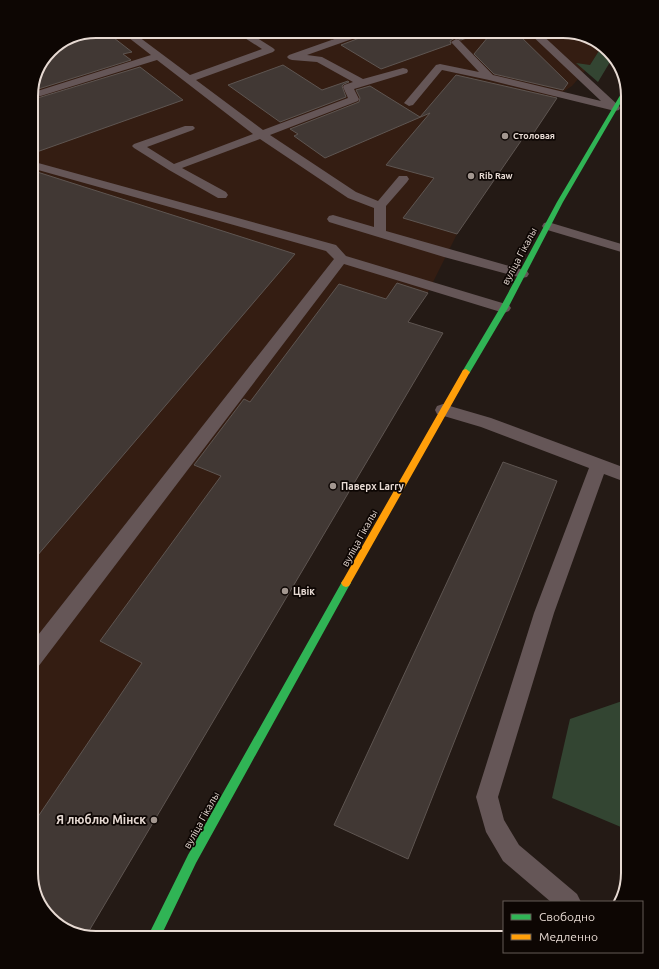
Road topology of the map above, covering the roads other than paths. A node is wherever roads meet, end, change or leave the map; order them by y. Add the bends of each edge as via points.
1 (134, 38) edge
2 (252, 38) edge
3 (339, 38) edge
4 (539, 38) edge
5 (456, 42) dead end
6 (281, 53) junction
7 (158, 56) junction
8 (402, 72) dead end
9 (489, 77) junction
10 (188, 78) junction
11 (362, 83) junction
12 (38, 94) edge
13 (621, 96) edge
14 (409, 103) dead end
15 (614, 108) junction
16 (189, 128) dead end
17 (261, 134) junction
18 (38, 166) edge
19 (173, 168) junction
20 (403, 178) dead end
21 (222, 195) dead end
22 (380, 206) junction
23 (333, 219) dead end
24 (548, 226) junction
25 (380, 232) junction
26 (621, 248) edge
27 (341, 259) junction
28 (522, 274) junction
29 (504, 308) junction
30 (443, 410) junction
31 (599, 464) junction
32 (621, 473) edge
33 (38, 651) edge
34 (568, 901) edge
35 (156, 931) edge

1 - 7 lane
2 - 6 lane
3 - 6 lane
4 - 15 lane
5 - 9 lane
6 - 10 lane
6 - 11 lane via 319,59
7 - 10 lane
7 - 12 lane
8 - 11 lane
9 - 14 lane via 440,67
9 - 15 lane
10 - 17 lane
11 - 17 lane via 348,87 354,99
13 - 15 street, вуліца Гікалы
15 - 24 street, вуліца Гікалы
16 - 19 lane via 138,146
17 - 19 lane
17 - 22 lane via 352,194
18 - 27 lane via 331,248
19 - 21 lane
20 - 22 lane
22 - 25 lane
23 - 25 lane
24 - 26 lane
24 - 28 street, вуліца Гікалы
25 - 28 lane
27 - 29 lane
27 - 33 lane
28 - 29 street, вуліца Гікалы
29 - 30 street, вуліца Гікалы
30 - 31 lane via 485,422
30 - 35 street, вуліца Гікалы via 192,859
31 - 32 lane
31 - 34 lane via 544,613 487,796 494,824 510,853

